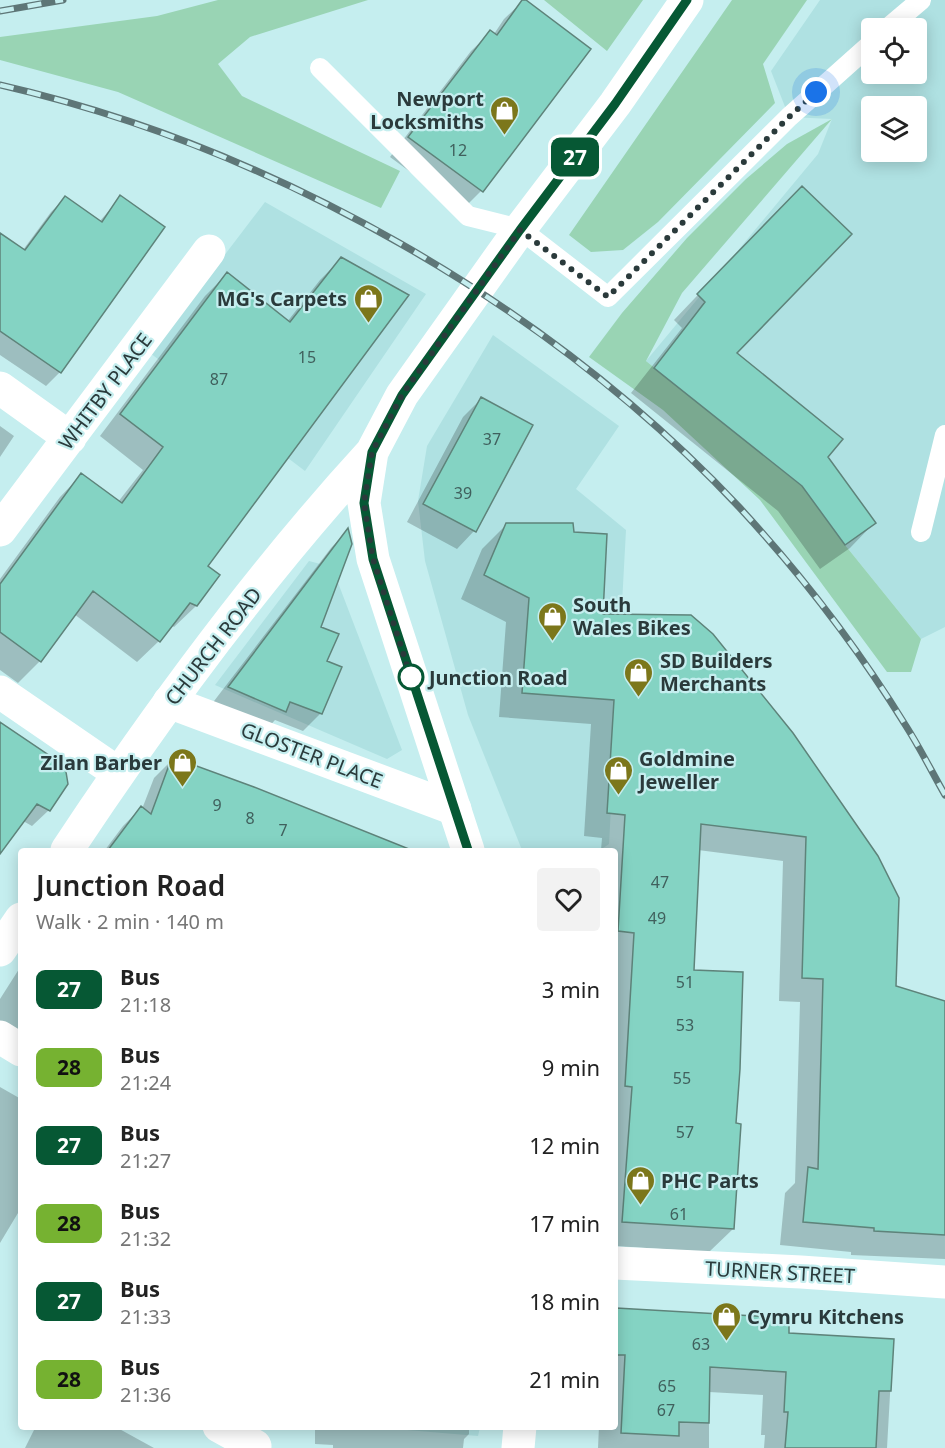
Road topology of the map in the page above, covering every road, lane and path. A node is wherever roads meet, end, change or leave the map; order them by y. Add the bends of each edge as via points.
1 (687, 0) edge
2 (921, 0) edge
3 (900, 18) edge
4 (861, 53) edge
5 (320, 68) dead end
6 (520, 230) junction
7 (209, 251) dead end
8 (0, 388) edge
9 (945, 435) edge
10 (70, 438) junction
11 (372, 452) junction
12 (0, 530) edge
13 (921, 532) dead end
14 (0, 692) edge
15 (169, 702) junction
16 (118, 773) junction
17 (455, 809) junction
18 (68, 848) edge
19 (467, 848) edge
20 (18, 923) edge
21 (0, 950) edge
22 (0, 1037) edge
23 (18, 1048) edge
24 (618, 1263) edge
25 (945, 1282) edge
26 (230, 1430) edge
27 (520, 1430) edge
28 (258, 1440) edge
29 (518, 1448) edge

1 - 6 street
2 - 3 lane
4 - 6 lane via 789,117 608,297
5 - 6 lane via 468,216
6 - 11 street via 402,395
7 - 10 street, WHITBY PLACE
8 - 10 street
9 - 13 lane
10 - 12 street, WHITBY PLACE
11 - 15 street, CHURCH ROAD via 315,514
11 - 17 street via 364,503 373,559
14 - 16 street
15 - 16 street, CHURCH ROAD
15 - 17 street, GLOSTER PLACE
16 - 18 street, CHURCH ROAD
17 - 19 street
20 - 21 street
22 - 23 street
24 - 25 street, TURNER STREET
26 - 28 street
27 - 29 street

